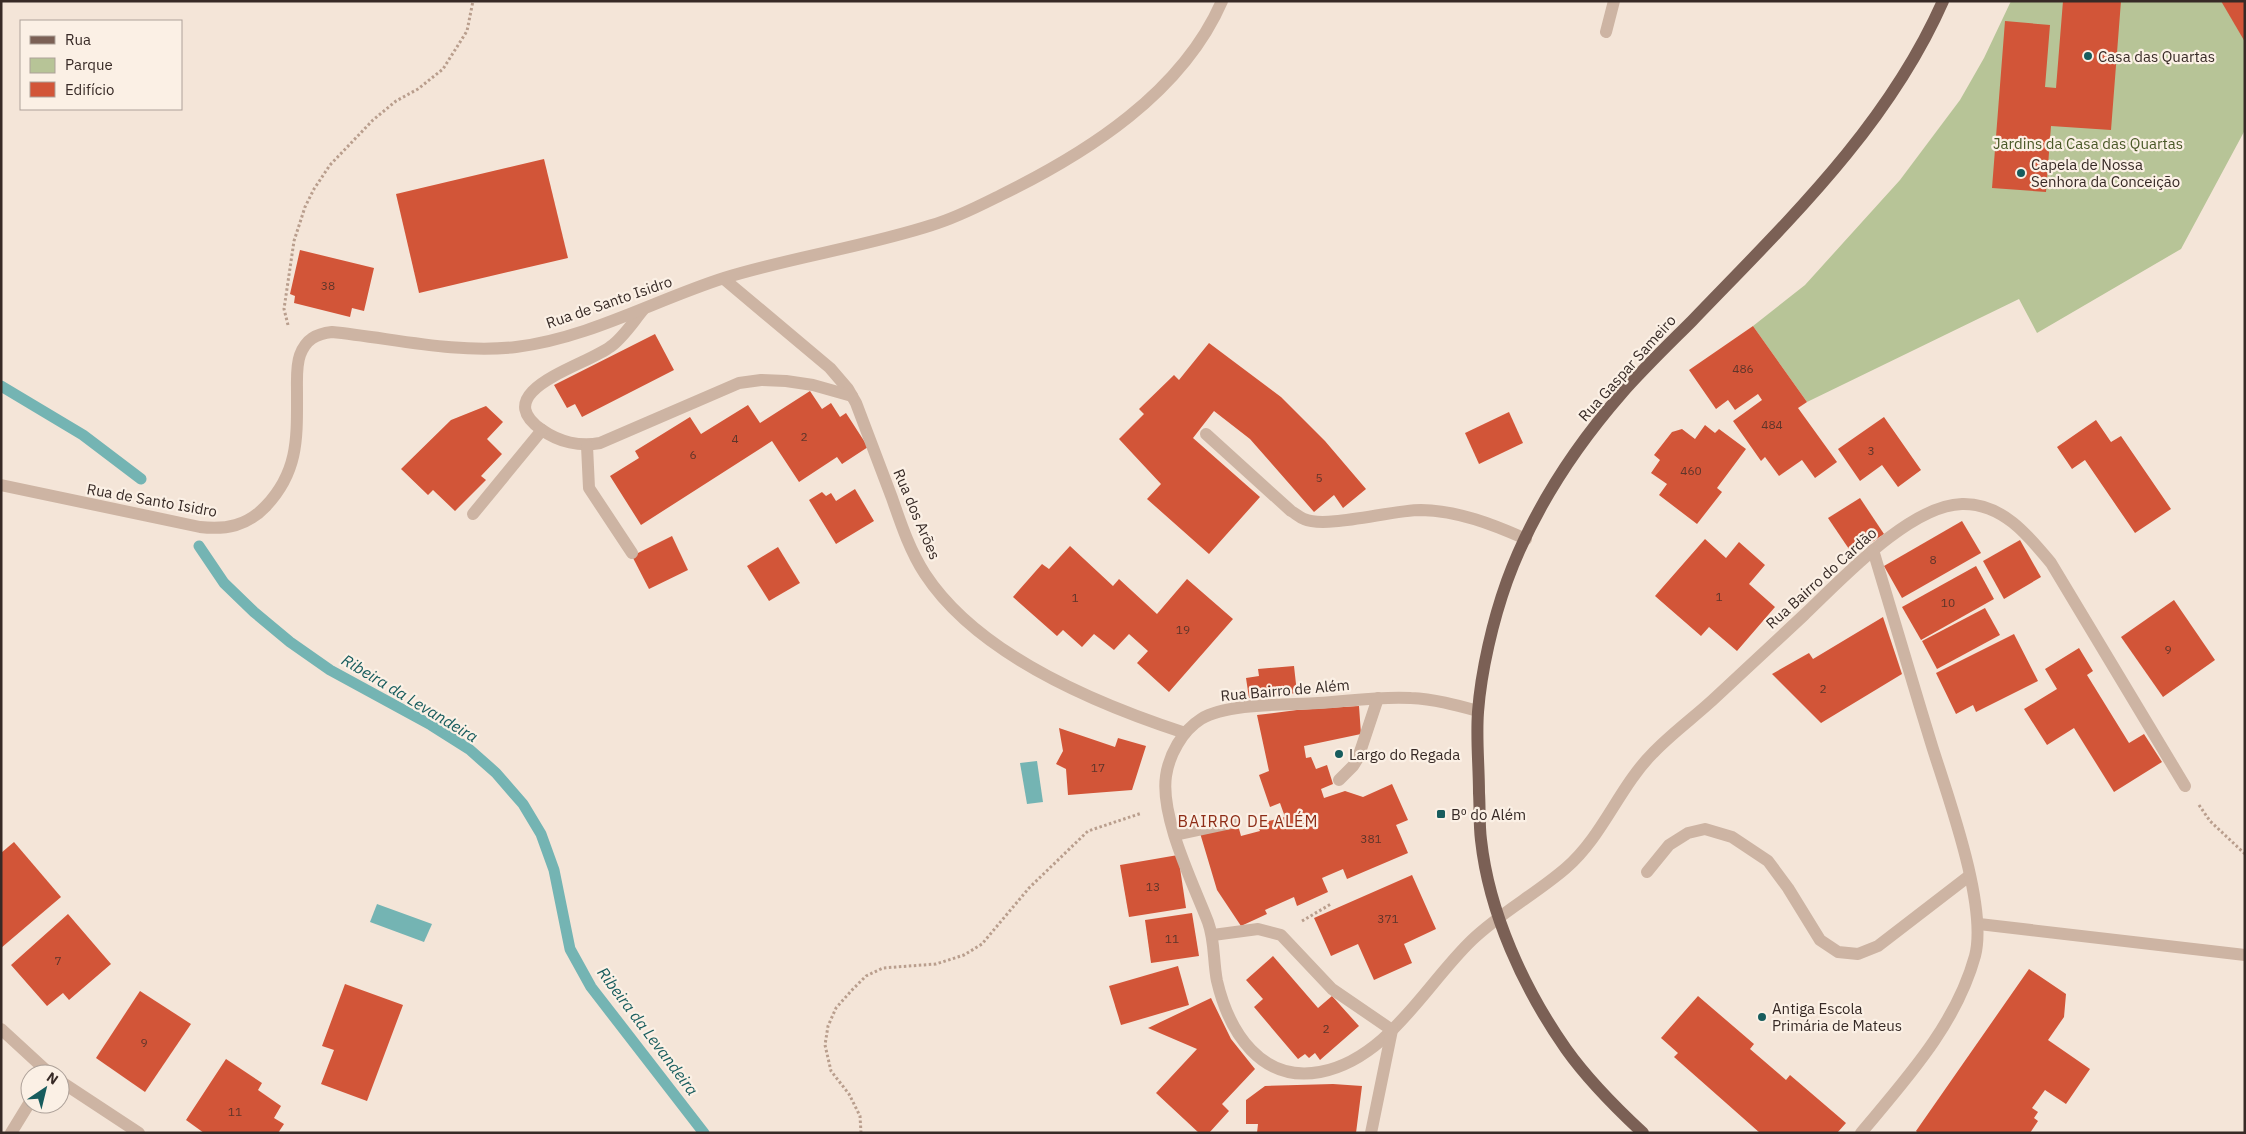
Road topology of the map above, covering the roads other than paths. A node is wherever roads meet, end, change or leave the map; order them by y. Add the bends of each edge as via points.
1 (1222, 1) edge
2 (1614, 1) edge
3 (1943, 1) edge
4 (1606, 32) dead end
5 (724, 278) junction
6 (644, 309) junction
7 (852, 396) junction
8 (542, 430) junction
9 (1206, 434) dead end
10 (587, 446) junction
11 (1, 486) edge
12 (473, 514) dead end
13 (1526, 539) junction
14 (1873, 550) junction
15 (632, 553) dead end
16 (1378, 698) junction
17 (1478, 711) junction
18 (1185, 733) junction
19 (1339, 780) dead end
20 (2185, 786) road end
21 (1236, 822) dead end
22 (1175, 835) junction
23 (1647, 872) dead end
24 (1969, 876) junction
25 (1499, 917) junction
26 (1978, 924) junction
27 (1212, 935) junction
28 (2245, 955) edge
29 (1, 1030) edge
30 (1392, 1030) junction
31 (38, 1064) edge
32 (70, 1088) edge
33 (23, 1114) edge
34 (11, 1133) edge
35 (139, 1133) edge
36 (1371, 1133) edge
37 (1643, 1133) edge
38 (1861, 1133) edge

1 - 5 street, Rua de Santo Isidro via 1184,63 1160,89 1098,138 1022,185 933,225
2 - 4 street
3 - 13 main road, Rua Gaspar Sameiro via 1916,57 1872,123 1792,218 1604,414 1560,476
5 - 6 street, Rua de Santo Isidro
5 - 7 street, Rua dos Arões via 820,359 840,378
6 - 8 street via 611,346 530,391 524,406 526,413
6 - 11 street, Rua de Santo Isidro via 558,339 497,349 332,332 311,338 304,346 298,367 295,448 286,479 262,510 232,527 200,528
7 - 10 street via 786,381 739,383 613,439
7 - 18 street, Rua dos Arões via 909,544 924,572 953,610 1009,653 1049,676 1114,708
8 - 10 street
8 - 12 street
9 - 13 street via 1304,519 1332,522 1401,510 1443,512 1465,516
10 - 15 street via 589,488
13 - 17 main road, Rua Gaspar Sameiro via 1500,606
14 - 20 street, Rua Bairro do Cardão via 1914,520 1960,504 1984,507 2009,519 2051,563
14 - 24 street
14 - 25 street, Rua Bairro do Cardão via 1654,752 1632,778 1597,834 1576,860 1542,889
16 - 17 street, Rua Bairro de Além via 1424,699
16 - 18 street, Rua Bairro de Além via 1232,709 1203,717
16 - 19 street via 1358,758
17 - 25 main road, Rua Gaspar Sameiro via 1480,839 1489,887
18 - 22 street, Rua Bairro de Além via 1171,758 1165,788
21 - 22 street
22 - 27 street, Rua Bairro de Além
23 - 24 street via 1669,845 1688,833 1705,829 1732,837 1768,862 1820,940 1838,952 1858,954 1878,946
24 - 26 street
25 - 30 street, Rua Bairro de Além via 1461,950
25 - 37 main road, Rua Gaspar Sameiro via 1524,976 1567,1050 1598,1089
26 - 28 street
26 - 38 street via 1975,954 1965,985 1949,1017 1911,1073
27 - 30 street via 1258,929 1280,935 1332,989
27 - 30 street, Rua Bairro de Além via 1216,977 1232,1022 1262,1062 1298,1074 1334,1068 1370,1048
29 - 31 street
30 - 36 street
32 - 35 street
33 - 34 street

